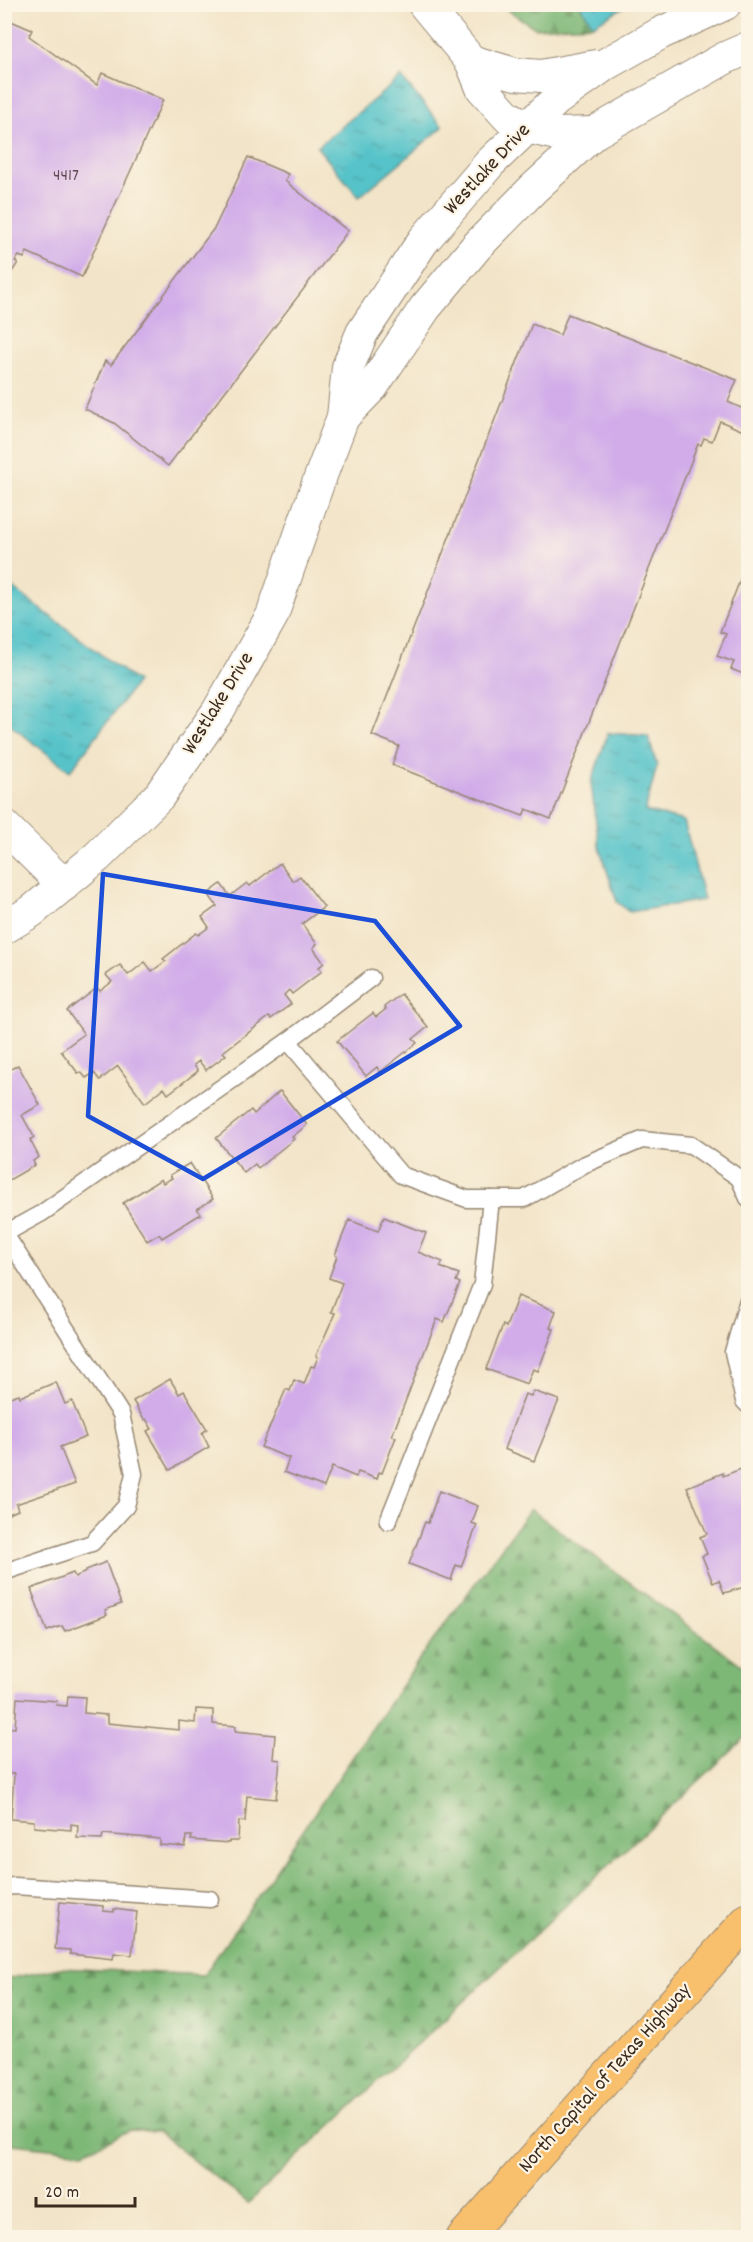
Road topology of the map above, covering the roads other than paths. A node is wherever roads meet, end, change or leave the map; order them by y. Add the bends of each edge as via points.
1 (424, 4) edge
2 (725, 4) edge
3 (748, 48) edge
4 (471, 61) junction
5 (606, 64) junction
6 (527, 127) junction
7 (594, 133) junction
8 (343, 417) junction
9 (4, 826) edge
10 (64, 885) junction
11 (4, 928) edge
12 (371, 978) dead end
13 (288, 1041) junction
14 (748, 1198) edge
15 (491, 1199) junction
16 (5, 1234) edge
17 (748, 1300) edge
18 (748, 1405) edge
19 (388, 1521) dead end
20 (4, 1572) edge
21 (4, 1887) edge
22 (210, 1899) dead end
23 (748, 1920) edge
24 (463, 2238) edge

1 - 4 street
2 - 5 street, Westlake Drive
3 - 7 street, Westlake Drive
4 - 5 street via 515,74 542,76
4 - 6 street via 482,88 507,116
5 - 6 street, Westlake Drive via 556,100
6 - 7 street via 556,134
6 - 8 street, Westlake Drive via 490,163 423,242 362,333 348,367
7 - 8 street, Westlake Drive via 477,246 424,308 372,387
8 - 10 street, Westlake Drive via 273,616 218,711 159,796
9 - 10 street
10 - 11 street, Westlake Drive
12 - 13 lane
13 - 15 lane via 401,1175 467,1199
13 - 16 lane via 42,1213
14 - 15 lane via 739,1178 691,1146 642,1140 584,1165 524,1199
15 - 19 lane via 482,1284
16 - 20 lane via 120,1414 134,1474 126,1506 92,1543
17 - 18 lane via 733,1352
21 - 22 lane
23 - 24 highway, North Capital of Texas Highway

